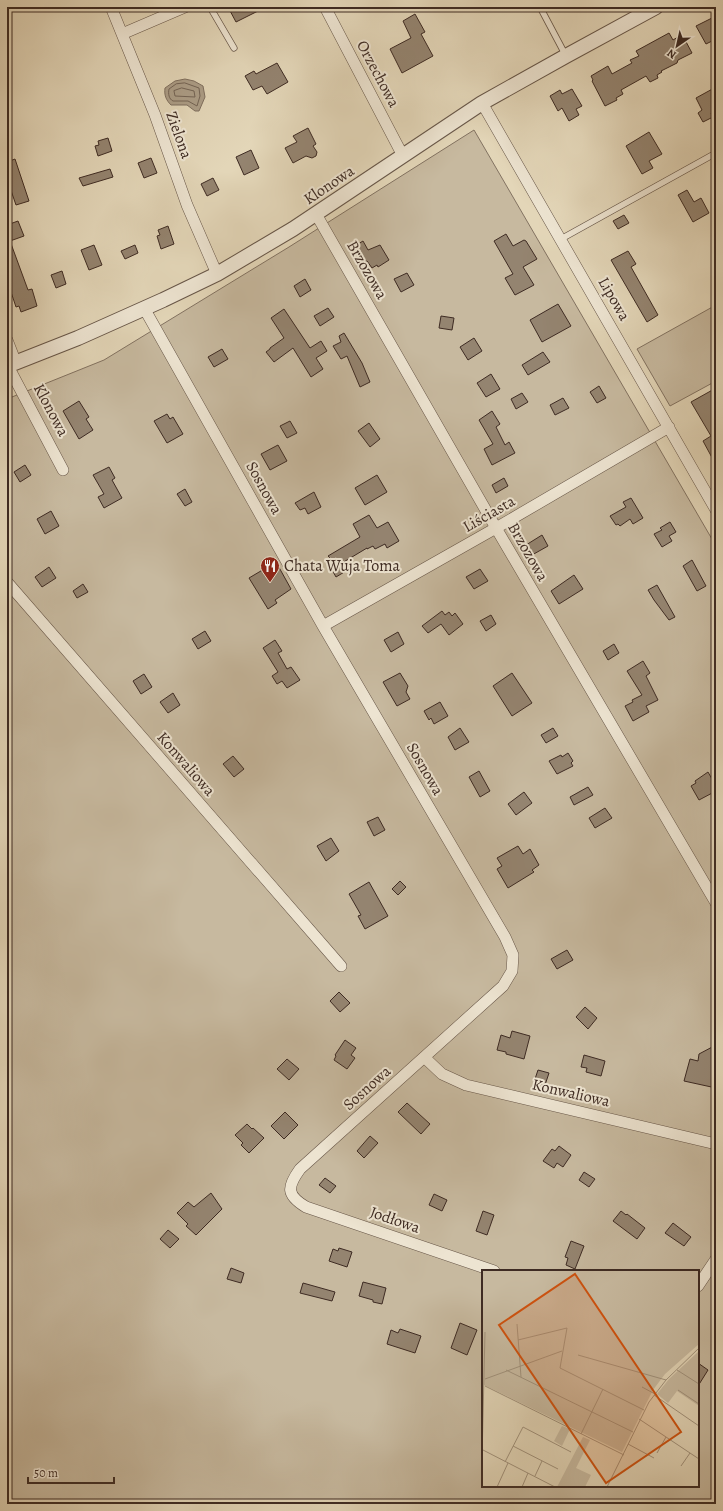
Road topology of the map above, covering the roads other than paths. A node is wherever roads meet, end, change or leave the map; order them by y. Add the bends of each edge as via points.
1 (111, 7) edge
2 (185, 7) edge
3 (210, 7) edge
4 (325, 7) edge
5 (540, 7) edge
6 (656, 7) edge
7 (122, 34) junction
8 (234, 48) dead end
9 (566, 56) junction
10 (482, 103) junction
11 (716, 153) edge
12 (403, 156) junction
13 (316, 214) junction
14 (561, 239) junction
15 (217, 274) junction
16 (144, 308) junction
17 (7, 340) edge
18 (10, 365) edge
19 (669, 427) junction
20 (63, 470) dead end
21 (716, 510) edge
22 (496, 528) junction
23 (7, 582) edge
24 (323, 626) junction
25 (716, 903) edge
26 (341, 966) dead end
27 (425, 1058) junction
28 (716, 1144) edge
29 (290, 1194) joint
30 (716, 1259) edge
31 (491, 1270) edge
32 (699, 1284) edge

1 - 7 street, Zielona
2 - 7 street
3 - 8 lane
4 - 12 street, Orzechowa
5 - 9 lane
6 - 9 street, Klonowa
7 - 15 street, Zielona via 155,115 187,205
9 - 10 street, Klonowa
10 - 12 street, Klonowa
10 - 14 street, Lipowa
11 - 14 lane
12 - 13 street, Klonowa
13 - 15 street, Klonowa
13 - 22 street, Brzozowa
14 - 19 street, Lipowa
15 - 16 street, Klonowa
16 - 18 street, Klonowa
16 - 24 street, Sosnowa
17 - 18 street
18 - 20 street, Klonowa
19 - 21 street, Lipowa
19 - 22 street, Liściasta
22 - 24 street, Liściasta
22 - 25 street, Brzozowa
23 - 26 street, Konwaliowa
24 - 27 street, Sosnowa via 501,930 513,955 512,971 503,986
27 - 28 street, Konwaliowa via 442,1074 466,1085
27 - 29 street, Sosnowa via 300,1170 291,1183
29 - 31 street, Jodłowa via 306,1207
30 - 32 street

